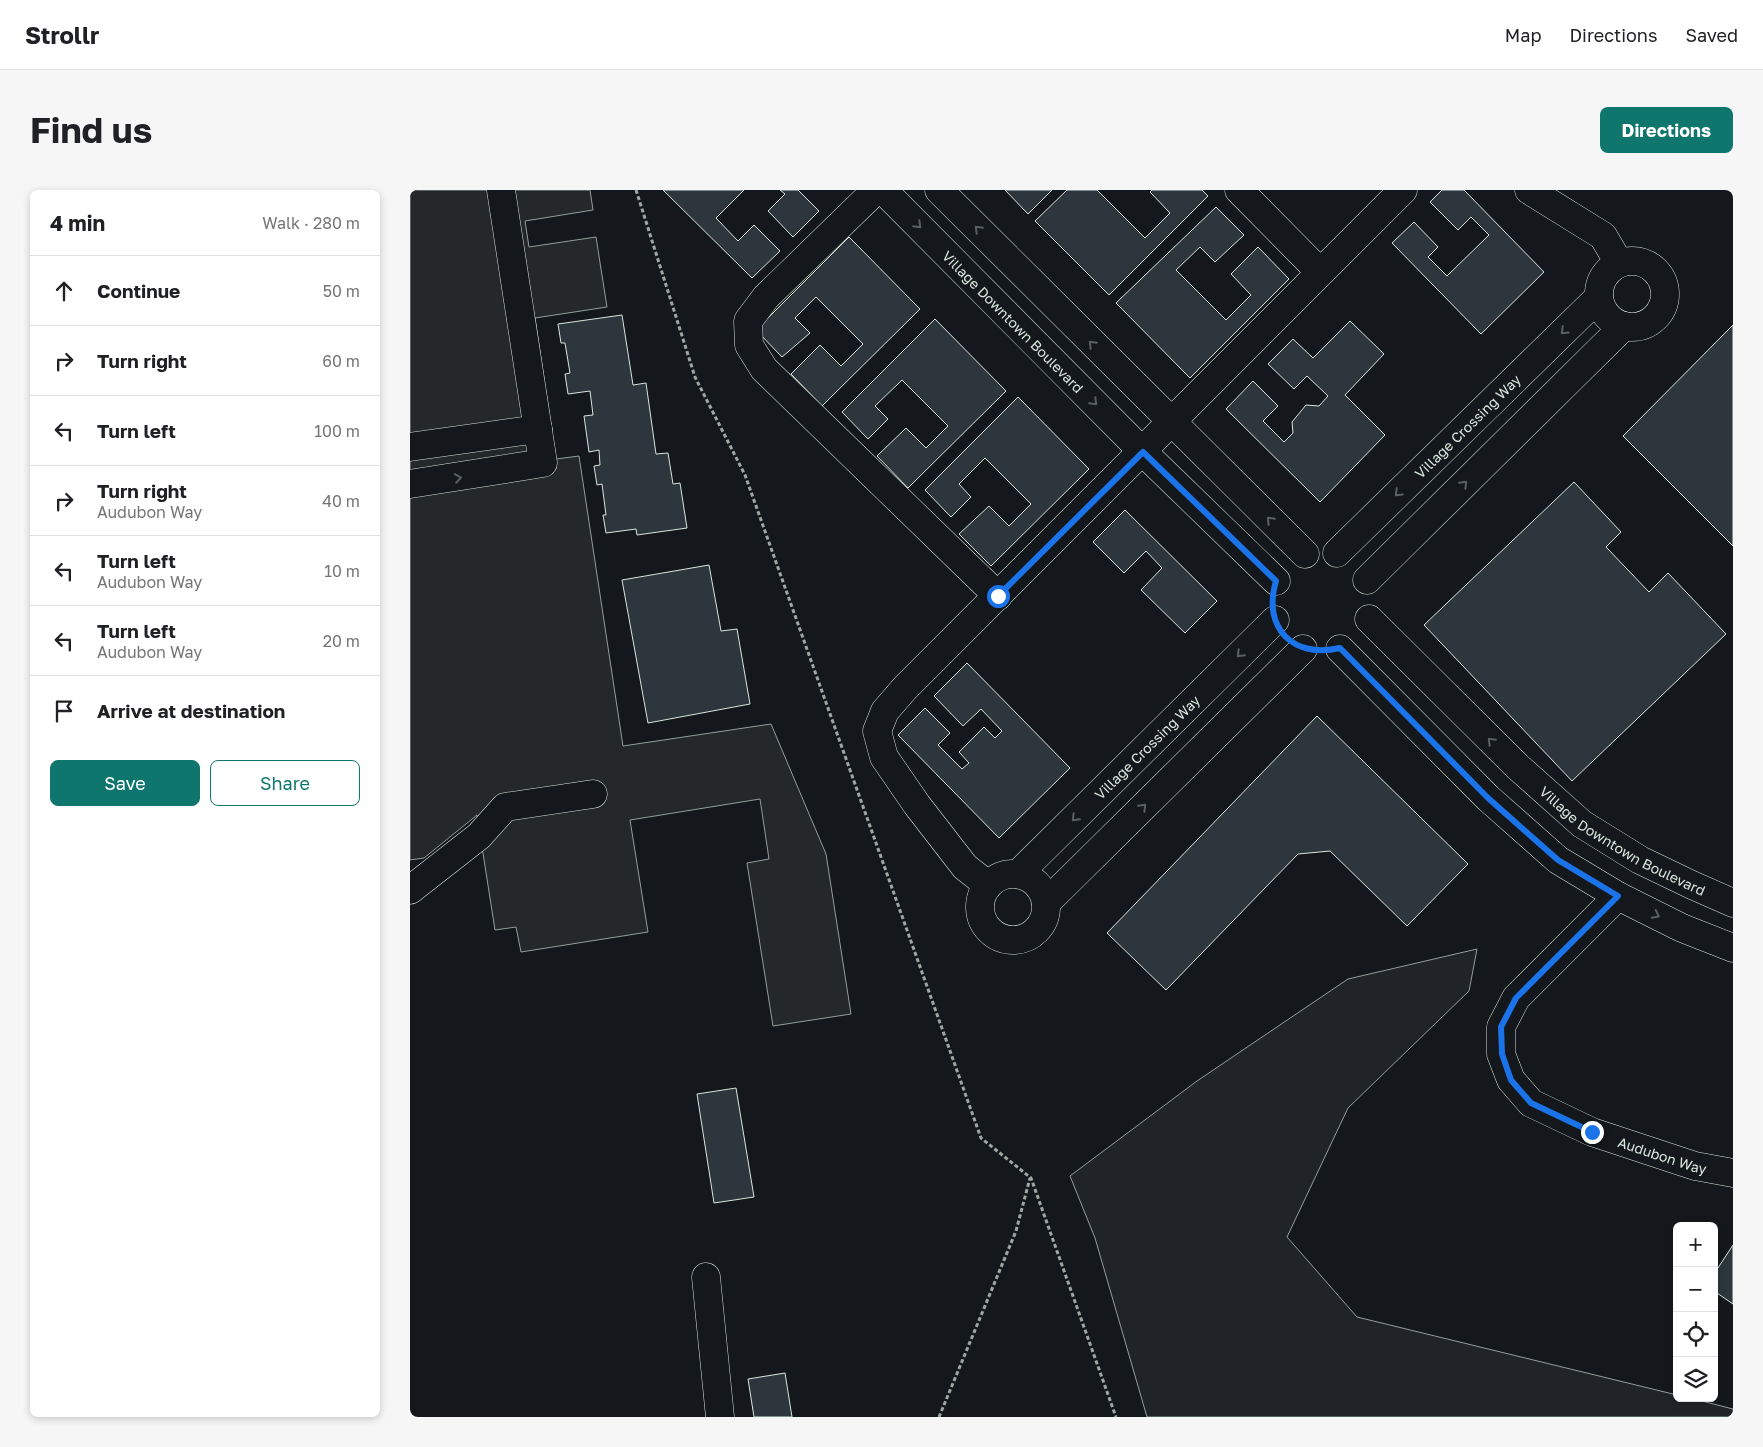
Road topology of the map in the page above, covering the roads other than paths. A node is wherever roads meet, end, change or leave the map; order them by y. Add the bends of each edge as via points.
1 (501, 190) edge
2 (876, 190) edge
3 (883, 190) edge
4 (939, 190) edge
5 (1239, 190) edge
6 (1403, 190) edge
7 (1529, 190) edge
8 (1619, 263) junction
9 (1320, 272) junction
10 (1599, 297) junction
11 (1624, 326) junction
12 (1172, 422) junction
13 (538, 429) junction
14 (410, 448) edge
15 (1143, 452) junction
16 (410, 484) edge
17 (1336, 553) junction
18 (1304, 554) junction
19 (1367, 580) junction
20 (1276, 581) junction
21 (998, 596) junction
22 (1369, 619) junction
23 (1275, 620) junction
24 (1340, 648) junction
25 (1303, 649) junction
26 (1518, 767) junction
27 (593, 794) dead end
28 (1488, 798) junction
29 (1018, 874) junction
30 (988, 885) junction
31 (410, 890) edge
32 (1618, 896) junction
33 (1046, 902) junction
34 (1733, 902) edge
35 (1733, 948) edge
36 (1733, 1173) edge
37 (706, 1277) dead end
38 (720, 1417) edge

1 - 13 street
2 - 21 street via 766,297 748,321 749,345 764,369
3 -> 15 street, Village Downtown Boulevard
12 -> 4 street
5 - 9 street
6 - 9 street
7 - 8 street via 1603,236
8 - 10 street, Village Crossing Way via 1604,277 1599,286
8 - 11 street via 1630,260 1651,267 1664,285 1665,297 1662,308 1646,324
9 - 12 street
10 - 11 street via 1607,315
10 -> 17 street, Village Crossing Way
19 -> 11 street
12 - 15 street
18 -> 12 street
13 - 14 street
16 -> 13 street via 543,463
15 - 20 street, Village Downtown Boulevard
15 - 21 street
17 - 18 street
17 - 19 street via 1360,568
18 - 20 street via 1287,564
19 - 22 street via 1372,606
20 - 23 street via 1272,594
21 - 30 street via 905,688 885,711 877,731 884,758 917,805 965,867
22 - 24 street via 1357,637
26 -> 22 street, Village Downtown Boulevard
23 - 25 street via 1285,636
23 -> 29 street, Village Crossing Way
24 - 25 street via 1327,652
24 - 28 street
33 -> 25 street
26 - 28 street
26 - 34 street, Village Downtown Boulevard via 1582,824 1640,860
27 - 31 street via 505,807 479,836
28 - 32 street via 1558,860
29 - 30 street via 996,878
29 - 33 street via 1036,884
30 - 33 street via 981,900 981,916 986,926 1004,939 1025,938 1035,932 1046,914
32 -> 35 street via 1682,928
32 - 36 street, Audubon Way via 1516,998 1501,1027 1502,1054 1511,1080 1531,1103 1592,1132 1695,1166
37 - 38 street

